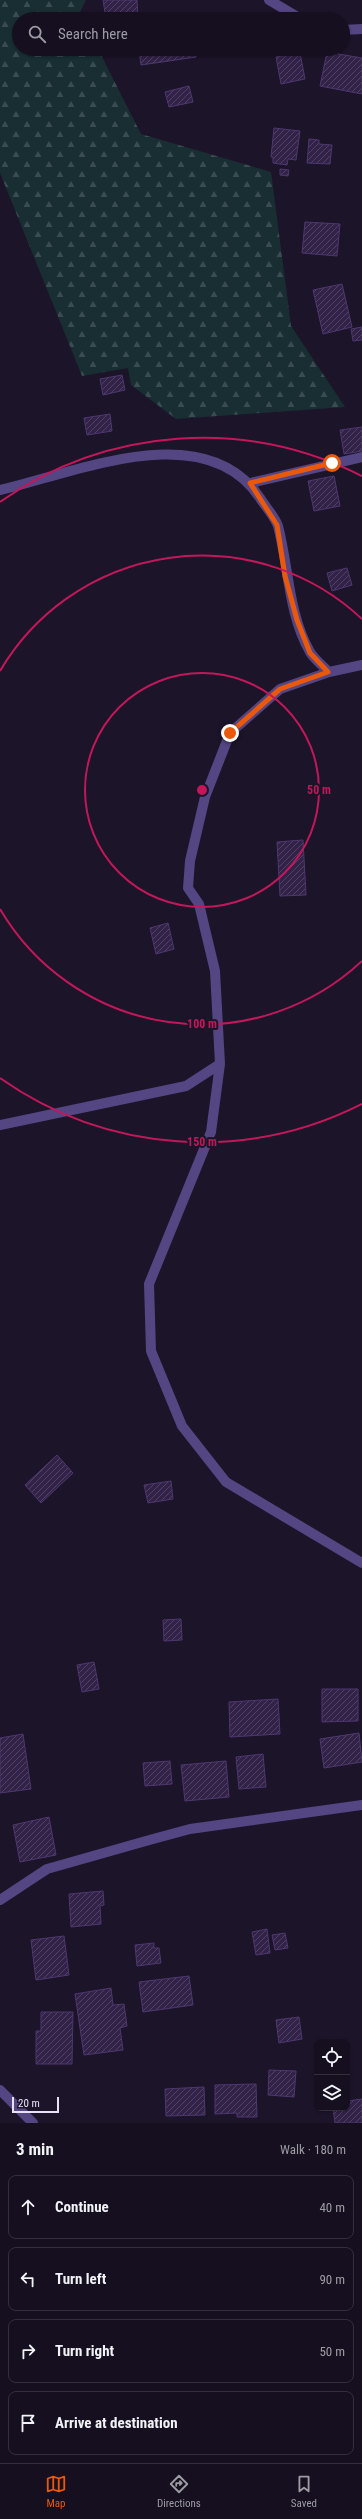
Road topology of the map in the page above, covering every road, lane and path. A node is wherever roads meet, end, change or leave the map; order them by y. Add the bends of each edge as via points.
1 (269, 0) edge
2 (289, 12) edge
3 (362, 29) edge
4 (350, 30) edge
5 (362, 457) edge
6 (250, 483) junction
7 (0, 490) edge
8 (362, 665) edge
9 (328, 672) junction
10 (220, 1064) junction
11 (0, 1125) edge
12 (362, 1563) edge
13 (362, 1805) edge
14 (0, 1900) edge
15 (0, 2090) edge
16 (33, 2123) edge

1 - 2 street
3 - 4 street
5 - 6 street
6 - 7 street via 221,465 188,454 153,455 88,466
6 - 9 street via 277,525 285,576 297,620 310,653
8 - 9 street
9 - 10 street via 280,689 230,733 205,797 190,861 188,888 199,904 215,971
10 - 11 street via 186,1086
10 - 12 street via 211,1132 149,1284 151,1351 182,1426 226,1482
13 - 14 street via 190,1830 153,1839 47,1868
15 - 16 street

